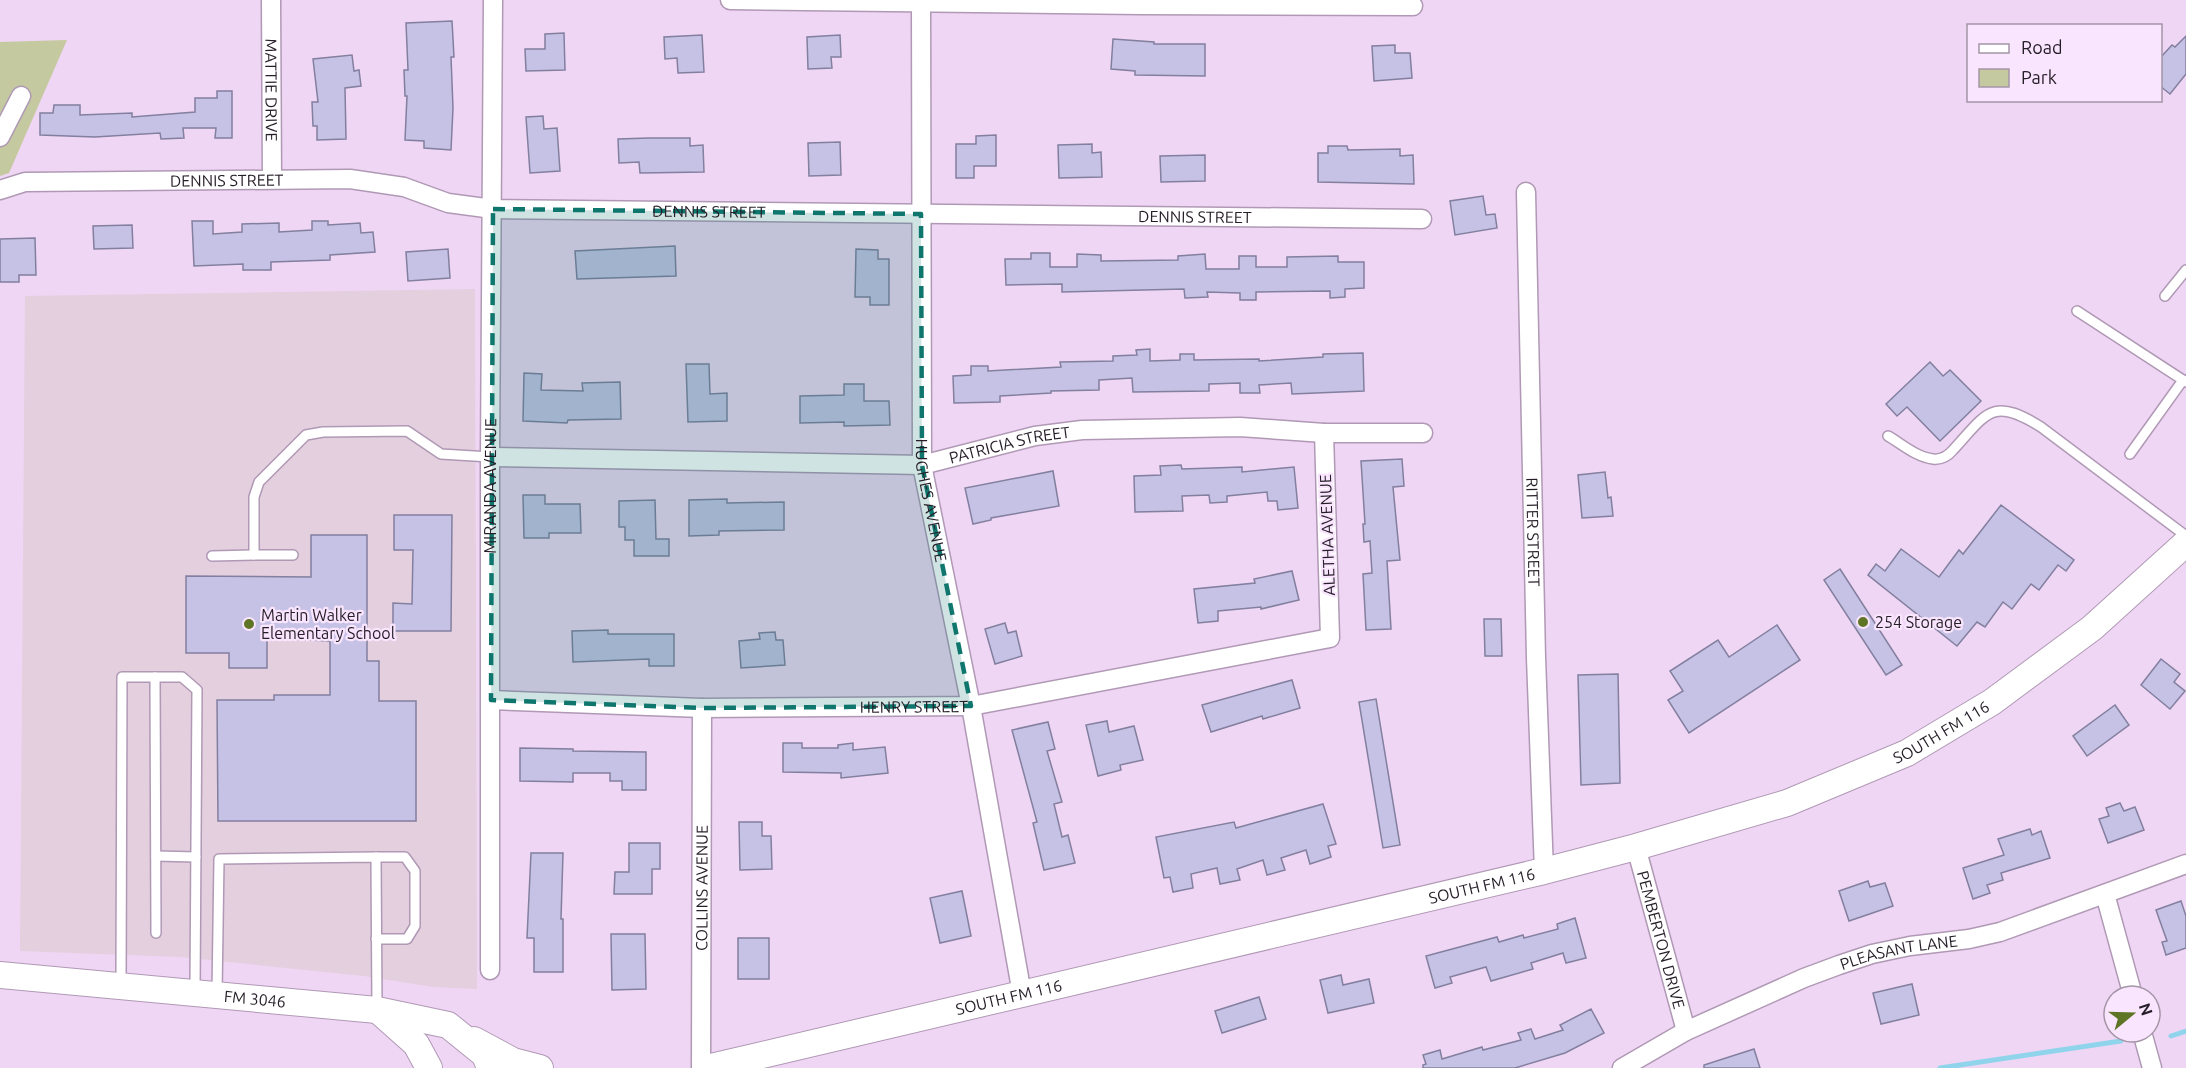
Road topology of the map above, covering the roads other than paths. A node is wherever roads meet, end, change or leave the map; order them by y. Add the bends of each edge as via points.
1 (271, 0) edge
2 (493, 0) edge
3 (730, 0) edge
4 (921, 1) edge
5 (1141, 3) edge
6 (1361, 3) edge
7 (1413, 6) dead end
8 (21, 96) dead end
9 (0, 138) edge
10 (272, 179) junction
11 (0, 190) edge
12 (1526, 192) dead end
13 (493, 209) junction
14 (921, 214) junction
15 (1422, 219) dead end
16 (2186, 270) edge
17 (2165, 296) dead end
18 (2077, 310) dead end
19 (2185, 381) edge
20 (1324, 433) junction
21 (1423, 433) dead end
22 (1888, 436) dead end
23 (2130, 454) dead end
24 (490, 457) junction
25 (922, 465) junction
26 (2184, 546) edge
27 (254, 555) junction
28 (292, 555) dead end
29 (212, 556) dead end
30 (1330, 638) joint
31 (155, 677) junction
32 (490, 700) junction
33 (971, 706) junction
34 (702, 708) junction
35 (1635, 847) junction
36 (156, 856) junction
37 (196, 856) junction
38 (376, 857) junction
39 (2186, 864) edge
40 (1544, 871) junction
41 (2105, 894) junction
42 (156, 933) dead end
43 (376, 939) junction
44 (490, 970) dead end
45 (0, 975) edge
46 (2130, 984) edge
47 (121, 986) junction
48 (206, 994) junction
49 (1022, 994) junction
50 (377, 1010) junction
51 (452, 1028) junction
52 (1686, 1031) junction
53 (2145, 1044) edge
54 (429, 1068) edge
55 (490, 1068) edge
56 (540, 1068) edge
57 (701, 1068) edge
58 (707, 1068) edge
59 (1622, 1068) edge
60 (2152, 1068) edge

1 - 10 street, MATTIE DRIVE
2 - 13 street, MIRANDA AVENUE
3 - 4 street
4 - 5 street
4 - 14 street, HUGHES AVENUE
5 - 6 street
6 - 7 street
8 - 9 street
10 - 11 street, DENNIS STREET via 25,182
10 - 13 street, DENNIS STREET via 350,179 404,187 448,203
12 - 40 street, RITTER STREET
13 - 14 street, DENNIS STREET
13 - 24 street, MIRANDA AVENUE
14 - 15 street, DENNIS STREET
14 - 25 street, HUGHES AVENUE
16 - 17 lane
18 - 19 lane
19 - 23 lane
20 - 21 street, PATRICIA STREET
20 - 25 street, PATRICIA STREET via 1240,427 1082,430 1035,436
20 - 30 street, ALETHA AVENUE
22 - 26 lane via 1925,458 1941,459 1990,413 2017,413 2041,427
24 - 25 street, PATRICIA STREET
24 - 27 lane via 441,454 407,431 306,435 259,482 254,497
24 - 32 street, MIRANDA AVENUE
25 - 33 street, HUGHES AVENUE
26 - 35 main road, SOUTH FM 116 via 2092,628 2002,696 1907,753 1787,803
27 - 28 lane
27 - 29 lane
30 - 33 street, HENRY STREET
31 - 36 lane
31 - 37 lane via 182,677 197,690
31 - 47 lane via 122,677
32 - 34 street, HENRY STREET
32 - 44 street, MIRANDA AVENUE
33 - 34 street, HENRY STREET
33 - 49 street, HUGHES AVENUE
34 - 57 street, COLLINS AVENUE
35 - 40 main road, SOUTH FM 116
35 - 52 street, PEMBERTON DRIVE
36 - 37 lane
36 - 42 lane
37 - 48 lane
38 - 43 lane
38 - 43 lane via 405,857 415,871 415,926 407,939
38 - 48 lane via 219,859
39 - 41 street, PLEASANT LANE
40 - 49 main road, SOUTH FM 116
41 - 46 street
41 - 52 street, PLEASANT LANE via 2000,932 1910,946 1839,964
43 - 50 lane
45 - 47 main road, FM 3046 / FM 3046
47 - 48 main road, FM 3046 / FM 3046
48 - 50 main road, FM 3046 / FM 3046
49 - 58 main road, SOUTH FM 116
50 - 51 main road, FM 3046 / FM 3046
50 - 54 main road via 416,1044
51 - 55 main road, FM 3046 / FM 3046 via 485,1055
51 - 56 main road via 513,1061
52 - 59 street, PLEASANT LANE
53 - 60 street

